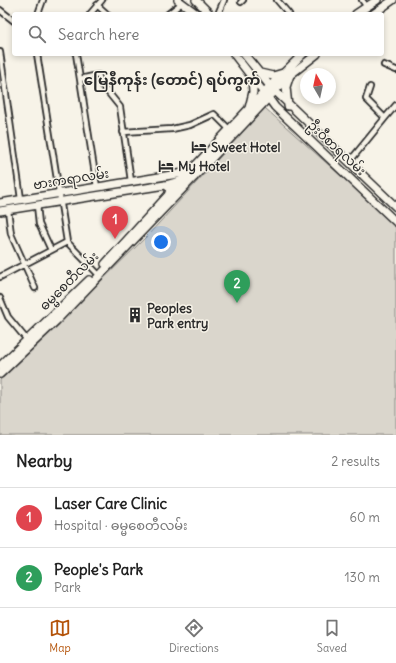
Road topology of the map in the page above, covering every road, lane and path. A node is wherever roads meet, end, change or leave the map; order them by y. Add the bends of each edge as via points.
1 (43, 0) edge
2 (102, 0) edge
3 (196, 0) edge
4 (224, 0) edge
5 (277, 0) edge
6 (362, 0) edge
7 (376, 0) edge
8 (393, 0) edge
9 (180, 1) edge
10 (98, 5) junction
11 (367, 7) junction
12 (0, 10) edge
13 (39, 12) edge
14 (92, 12) edge
15 (105, 12) edge
16 (170, 12) edge
17 (194, 12) edge
18 (208, 12) edge
19 (219, 12) edge
20 (287, 12) edge
21 (359, 12) edge
22 (371, 12) edge
23 (375, 12) edge
24 (12, 19) edge
25 (0, 52) edge
26 (37, 56) edge
27 (76, 56) edge
28 (236, 56) edge
29 (245, 56) edge
30 (301, 56) edge
31 (314, 56) edge
32 (384, 65) dead end
33 (396, 70) edge
34 (287, 73) junction
35 (255, 74) junction
36 (80, 79) junction
37 (370, 87) dead end
38 (272, 89) junction
39 (266, 96) junction
40 (396, 105) edge
41 (288, 106) junction
42 (275, 107) junction
43 (258, 109) junction
44 (248, 110) junction
45 (384, 118) junction
46 (230, 130) junction
47 (123, 132) junction
48 (350, 162) junction
49 (192, 174) junction
50 (145, 179) junction
51 (131, 181) junction
52 (180, 182) junction
53 (165, 185) junction
54 (97, 187) junction
55 (147, 188) junction
56 (60, 193) junction
57 (169, 193) junction
58 (21, 199) junction
59 (61, 202) junction
60 (0, 203) edge
61 (36, 205) junction
62 (396, 207) edge
63 (8, 210) junction
64 (0, 211) edge
65 (396, 222) edge
66 (67, 242) junction
67 (51, 250) junction
68 (23, 264) junction
69 (99, 274) junction
70 (0, 277) edge
71 (35, 288) dead end
72 (0, 298) edge
73 (27, 340) junction
74 (0, 366) edge
75 (0, 374) edge

1 - 13 street
2 - 10 street
3 - 18 main road
4 - 19 street
5 - 20 street
6 - 11 street
7 - 11 main road
8 - 23 main road
9 - 16 street
9 - 17 main road
10 - 14 street
10 - 15 street
11 - 21 main road
11 - 22 main road
12 - 24 street
25 - 58 street
26 - 56 street
27 - 36 street
28 - 35 main road, ဦးဝီစာရလမ်း
29 - 35 main road, ဦးဝီစာရလမ်း
30 - 34 main road
31 - 34 main road
32 - 33 street
34 - 35 main road via 272,76
34 - 38 main road, ဓမ္မစေတီလမ်း
34 - 41 main road
35 - 38 main road, ဦးဝီစာရလမ်း
35 - 39 main road, ဦးဝီစာရလမ်း
35 - 44 main road
36 - 47 street via 98,75 103,86 120,107
36 - 54 street
37 - 45 street via 366,99
38 - 39 main road, ဓမ္မစေတီလမ်း
38 - 41 main road, ဦးဝီစာရလမ်း
39 - 42 main road, ဦးဝီစာရလမ်း
39 - 43 main road, ဓမ္မစေတီလမ်း
39 - 44 main road, ဓမ္မစေတီလမ်း
40 - 45 street
41 - 48 main road, ဦးဝီစာရလမ်း
42 - 43 main road via 266,106
42 - 65 main road, ဦးဝီစာရလမ်း
43 - 49 main road, ဓမ္မစေတီလမ်း
44 - 46 main road, ဓမ္မစေတီလမ်း
45 - 48 street
46 - 47 street via 214,114 184,127
46 - 49 main road, ဓမ္မစေတီလမ်း
47 - 51 street
48 - 62 main road, ဦးဝီစာရလမ်း
49 - 50 main road, ဗားကရာလမ်း
49 - 52 main road, ဗားကရာလမ်း
49 - 69 main road, ဓမ္မစေတီလမ်း
50 - 51 main road, ဗားကရာလမ်း
50 - 55 main road
51 - 54 main road, ဗားကရာလမ်း
52 - 53 main road, ဗားကရာလမ်း
52 - 57 main road, ဓမ္မစေတီလမ်း
53 - 55 main road, ဗားကရာလမ်း
53 - 57 main road via 170,188
54 - 56 main road, ဗားကရာလမ်း
55 - 59 main road, ဗားကရာလမ်း
56 - 58 main road, ဗားကရာလမ်း
56 - 59 street
57 - 69 main road, ဓမ္မစေတီလမ်း
58 - 60 main road, ဗားကရာလမ်း
59 - 61 main road, ဗားကရာလမ်း
59 - 66 street
61 - 63 main road, ဗားကရာလမ်း
61 - 67 street via 39,224
63 - 64 main road, ဗားကရာလမ်း
63 - 68 street via 11,234
66 - 67 street
66 - 69 street
67 - 68 street
68 - 70 street
68 - 71 street
69 - 73 main road, ဓမ္မစေတီလမ်း
69 - 75 main road, ဓမ္မစေတီလမ်း
72 - 73 street via 8,317
73 - 74 main road, ဓမ္မစေတီလမ်း

